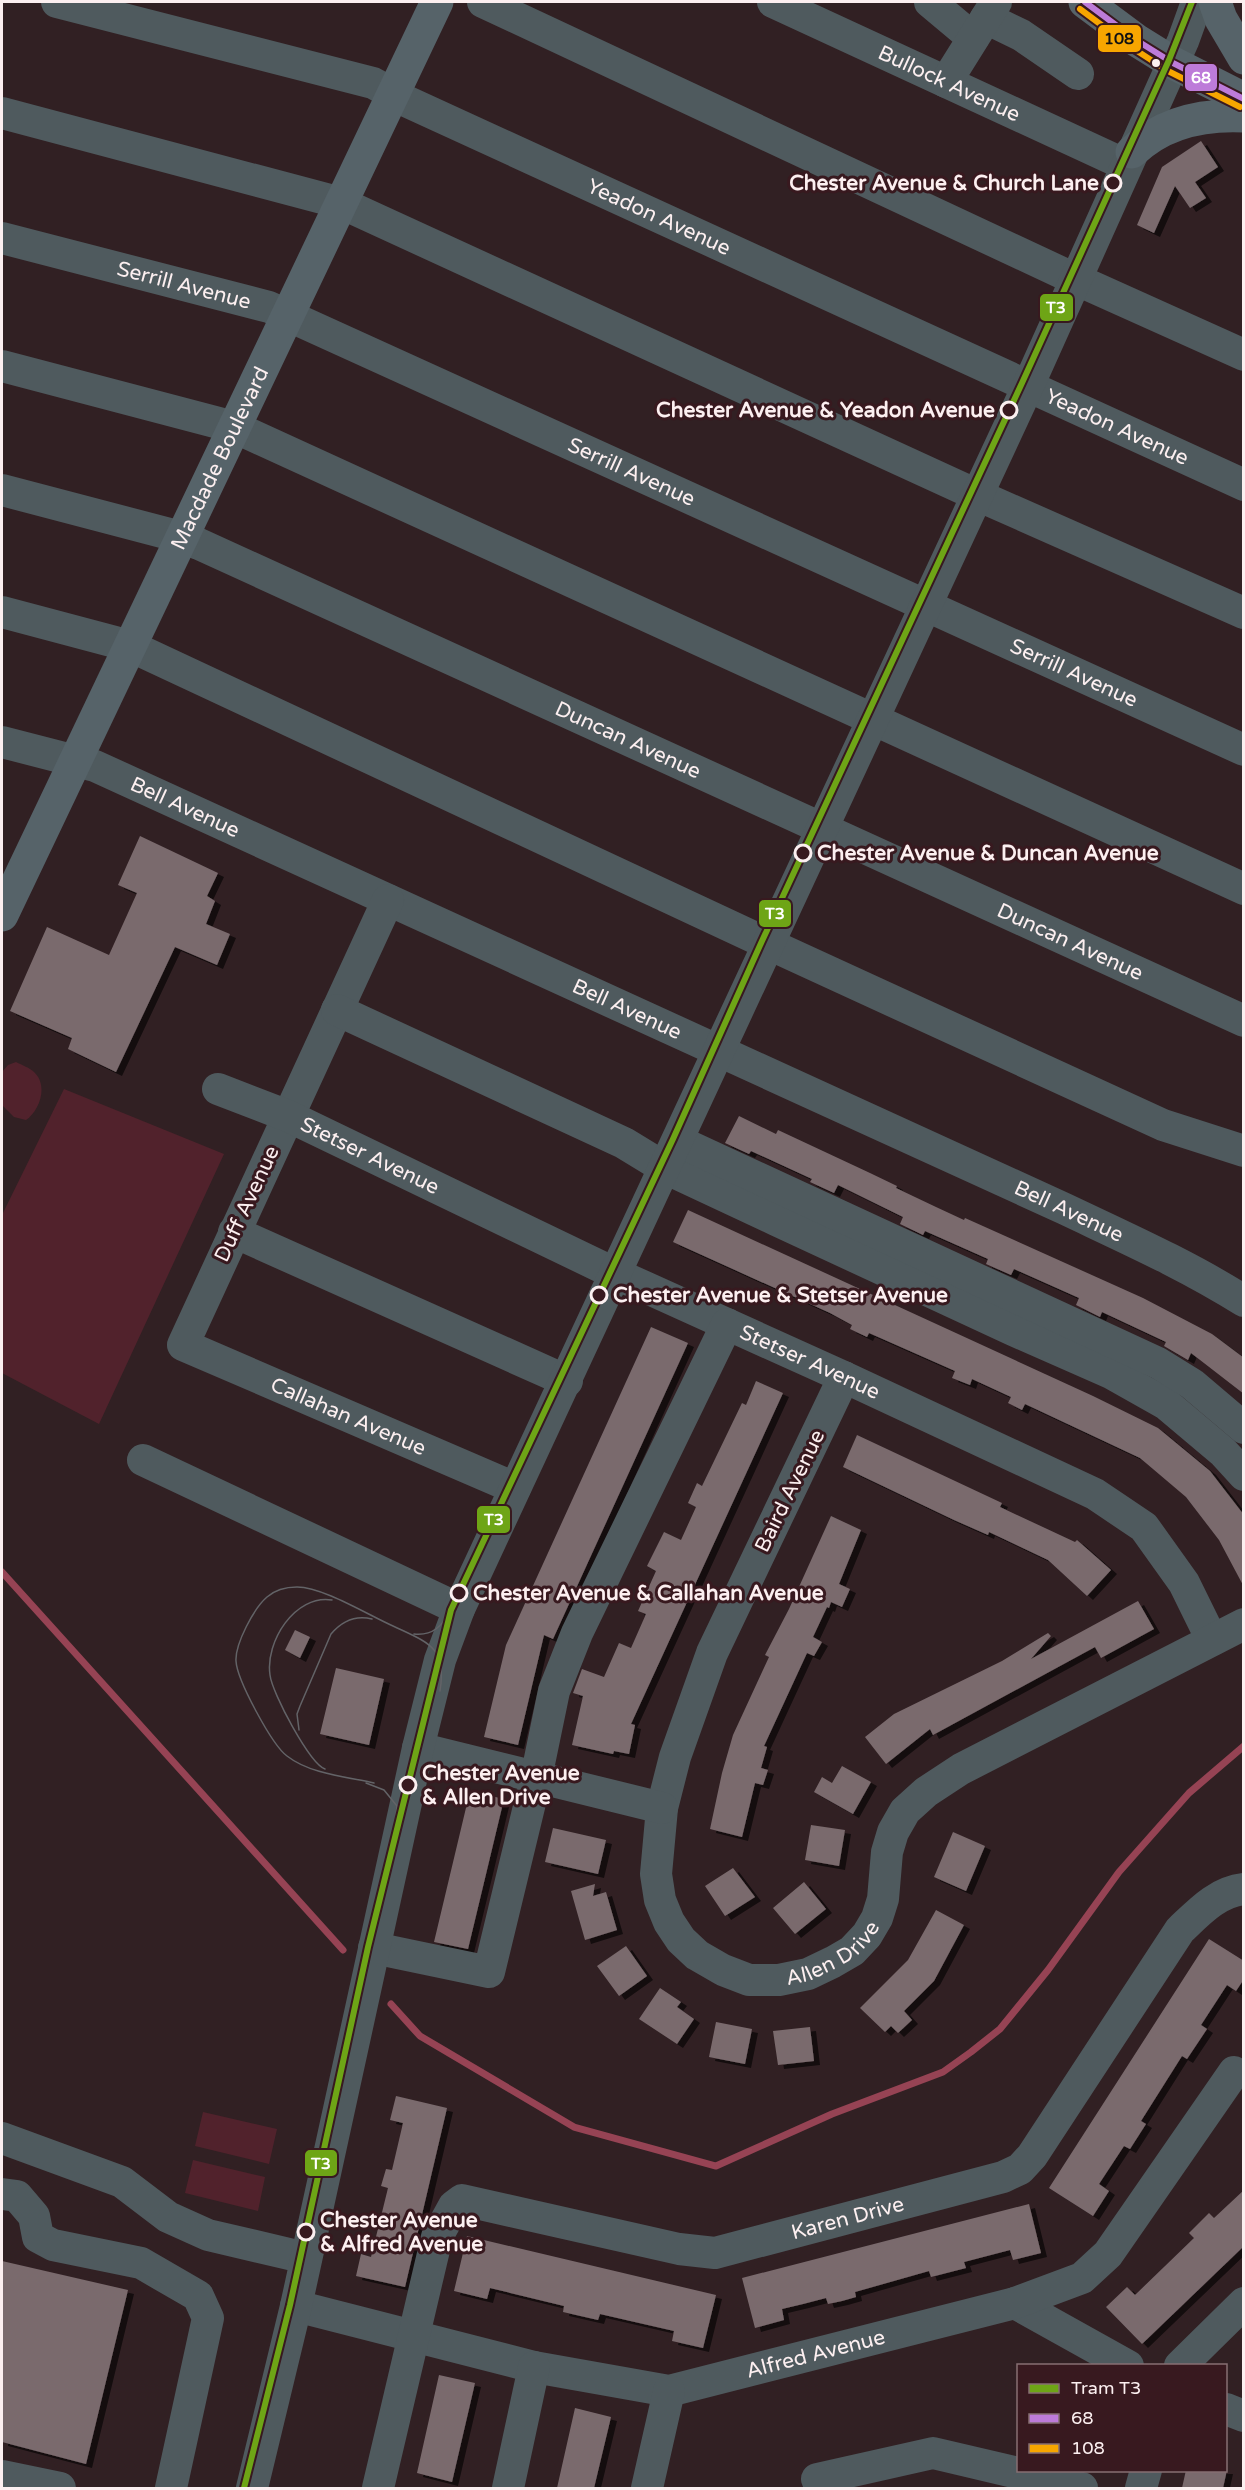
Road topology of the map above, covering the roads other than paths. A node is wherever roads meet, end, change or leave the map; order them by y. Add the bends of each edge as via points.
1 (57, 2) edge
2 (436, 2) edge
3 (483, 2) edge
4 (773, 2) edge
5 (930, 2) edge
6 (1197, 2) edge
7 (1215, 2) edge
8 (1090, 3) edge
9 (988, 12) edge
10 (1244, 58) edge
11 (1173, 63) junction
12 (1078, 74) dead end
13 (946, 82) junction
14 (393, 93) junction
15 (1244, 99) edge
16 (2, 113) edge
17 (1244, 116) edge
18 (1129, 159) junction
19 (340, 203) junction
20 (2, 238) edge
21 (1075, 279) junction
22 (287, 315) junction
23 (1244, 356) edge
24 (2, 366) edge
25 (1028, 386) junction
26 (234, 427) junction
27 (1244, 485) edge
28 (2, 490) edge
29 (977, 495) junction
30 (182, 537) junction
31 (926, 607) junction
32 (2, 612) edge
33 (1244, 613) edge
34 (130, 646) junction
35 (874, 718) junction
36 (2, 742) edge
37 (1244, 750) edge
38 (75, 760) junction
39 (823, 828) junction
40 (1244, 889) edge
41 (388, 900) junction
42 (2, 915) edge
43 (769, 944) junction
44 (337, 1010) junction
45 (1244, 1021) edge
46 (719, 1052) junction
47 (218, 1089) dead end
48 (288, 1116) junction
49 (1163, 1125) junction
50 (1244, 1151) edge
51 (672, 1155) junction
52 (1244, 1173) edge
53 (234, 1232) junction
54 (616, 1274) junction
55 (1244, 1301) edge
56 (727, 1324) junction
57 (183, 1345) joint
58 (844, 1377) junction
59 (567, 1381) junction
60 (1244, 1428) edge
61 (143, 1460) dead end
62 (1244, 1475) edge
63 (515, 1488) junction
64 (459, 1609) junction
65 (1244, 1624) edge
66 (1212, 1640) junction
67 (418, 1748) junction
68 (536, 1778) junction
69 (662, 1808) junction
70 (1244, 1889) edge
71 (374, 1948) junction
72 (1234, 2072) dead end
73 (2, 2138) edge
74 (2, 2194) edge
75 (306, 2258) junction
76 (1015, 2303) junction
77 (1244, 2303) edge
78 (296, 2306) junction
79 (414, 2337) junction
80 (1124, 2364) edge
81 (1182, 2364) edge
82 (534, 2367) junction
83 (669, 2391) junction
84 (1227, 2409) edge
85 (1244, 2416) edge
86 (1146, 2472) edge
87 (2, 2476) edge
88 (60, 2488) edge
89 (171, 2488) edge
90 (252, 2488) edge
91 (378, 2488) edge
92 (507, 2488) edge
93 (646, 2488) edge
94 (857, 2488) edge
95 (1082, 2488) edge
96 (1142, 2488) edge

1 - 14 street, Yeadon Avenue via 373,83
2 - 14 main road, Macdade Boulevard
3 - 21 street
4 - 13 street, Bullock Avenue
5 - 9 street
6 - 11 street
7 - 10 main road
8 - 11 main road via 1136,40
9 - 12 street
9 - 13 street
11 - 15 main road
11 - 18 street
13 - 18 street, Bullock Avenue
14 - 19 main road, Macdade Boulevard
14 - 25 street, Yeadon Avenue
16 - 19 street
17 - 18 main road via 1173,124 1151,135
18 - 21 street
19 - 22 main road, Macdade Boulevard
19 - 29 street
20 - 22 street, Serrill Avenue
21 - 23 street
21 - 25 street
22 - 26 main road, Macdade Boulevard
22 - 31 street, Serrill Avenue
24 - 26 street
25 - 27 street, Yeadon Avenue
25 - 29 street
26 - 30 main road, Macdade Boulevard
26 - 35 street
28 - 30 street, Duncan Avenue
29 - 31 street
29 - 33 street
30 - 34 main road, Macdade Boulevard
30 - 39 street, Duncan Avenue
31 - 35 street
31 - 37 street, Serrill Avenue
32 - 34 street
34 - 38 main road, Macdade Boulevard
34 - 43 street
35 - 39 street
35 - 40 street
36 - 38 street, Bell Avenue
38 - 41 street, Bell Avenue
38 - 42 main road, Macdade Boulevard
39 - 43 street
39 - 45 street, Duncan Avenue
41 - 44 street, Duff Avenue
41 - 46 street, Bell Avenue
43 - 46 street
43 - 49 street
44 - 48 street, Duff Avenue
44 - 51 street via 624,1143
46 - 51 street
46 - 55 street, Bell Avenue via 1075,1213 1165,1256
47 - 48 street, Stetser Avenue
48 - 53 street, Duff Avenue
48 - 54 street, Stetser Avenue
49 - 50 street
49 - 52 street
51 - 54 street
51 - 60 street via 1158,1363 1192,1384
51 - 62 street via 1013,1330 1111,1373 1174,1410
53 - 57 street, Duff Avenue
53 - 59 street
54 - 56 street, Stetser Avenue
54 - 59 street
56 - 58 street, Stetser Avenue
56 - 68 street via 577,1633 554,1690
57 - 63 street, Callahan Avenue
58 - 66 street, Stetser Avenue via 1095,1494 1144,1527 1184,1583
58 - 69 street, Baird Avenue via 712,1653 675,1757
59 - 63 street
61 - 64 street
63 - 64 street
64 - 67 street via 440,1660
65 - 66 street, Allen Drive
66 - 69 street, Allen Drive via 961,1769 926,1792 905,1811 893,1832 883,1899 867,1935 852,1951 808,1974 779,1980 749,1980 697,1955 681,1940 660,1899 656,1874
67 - 68 street
67 - 71 street
68 - 69 street
68 - 71 street via 489,1972
70 - 79 street, Karen Drive via 1212,1900 1180,1930 1020,2169 1003,2177 715,2253 679,2249 462,2200 450,2212 437,2237
71 - 75 street
72 - 76 street, Alfred Avenue via 1108,2254 1082,2278
73 - 75 street via 122,2182 168,2217 208,2235
74 - 89 street via 17,2196 34,2216 38,2237 53,2245 141,2263 198,2296 208,2318
75 - 78 street
76 - 80 street
76 - 83 street, Alfred Avenue
77 - 81 street
78 - 79 street, Alfred Avenue
78 - 90 street
79 - 82 street, Alfred Avenue
79 - 91 street
82 - 83 street, Alfred Avenue
82 - 92 street
83 - 93 street
84 - 85 street
86 - 96 street
87 - 88 street
94 - 95 street via 817,2479 933,2453

